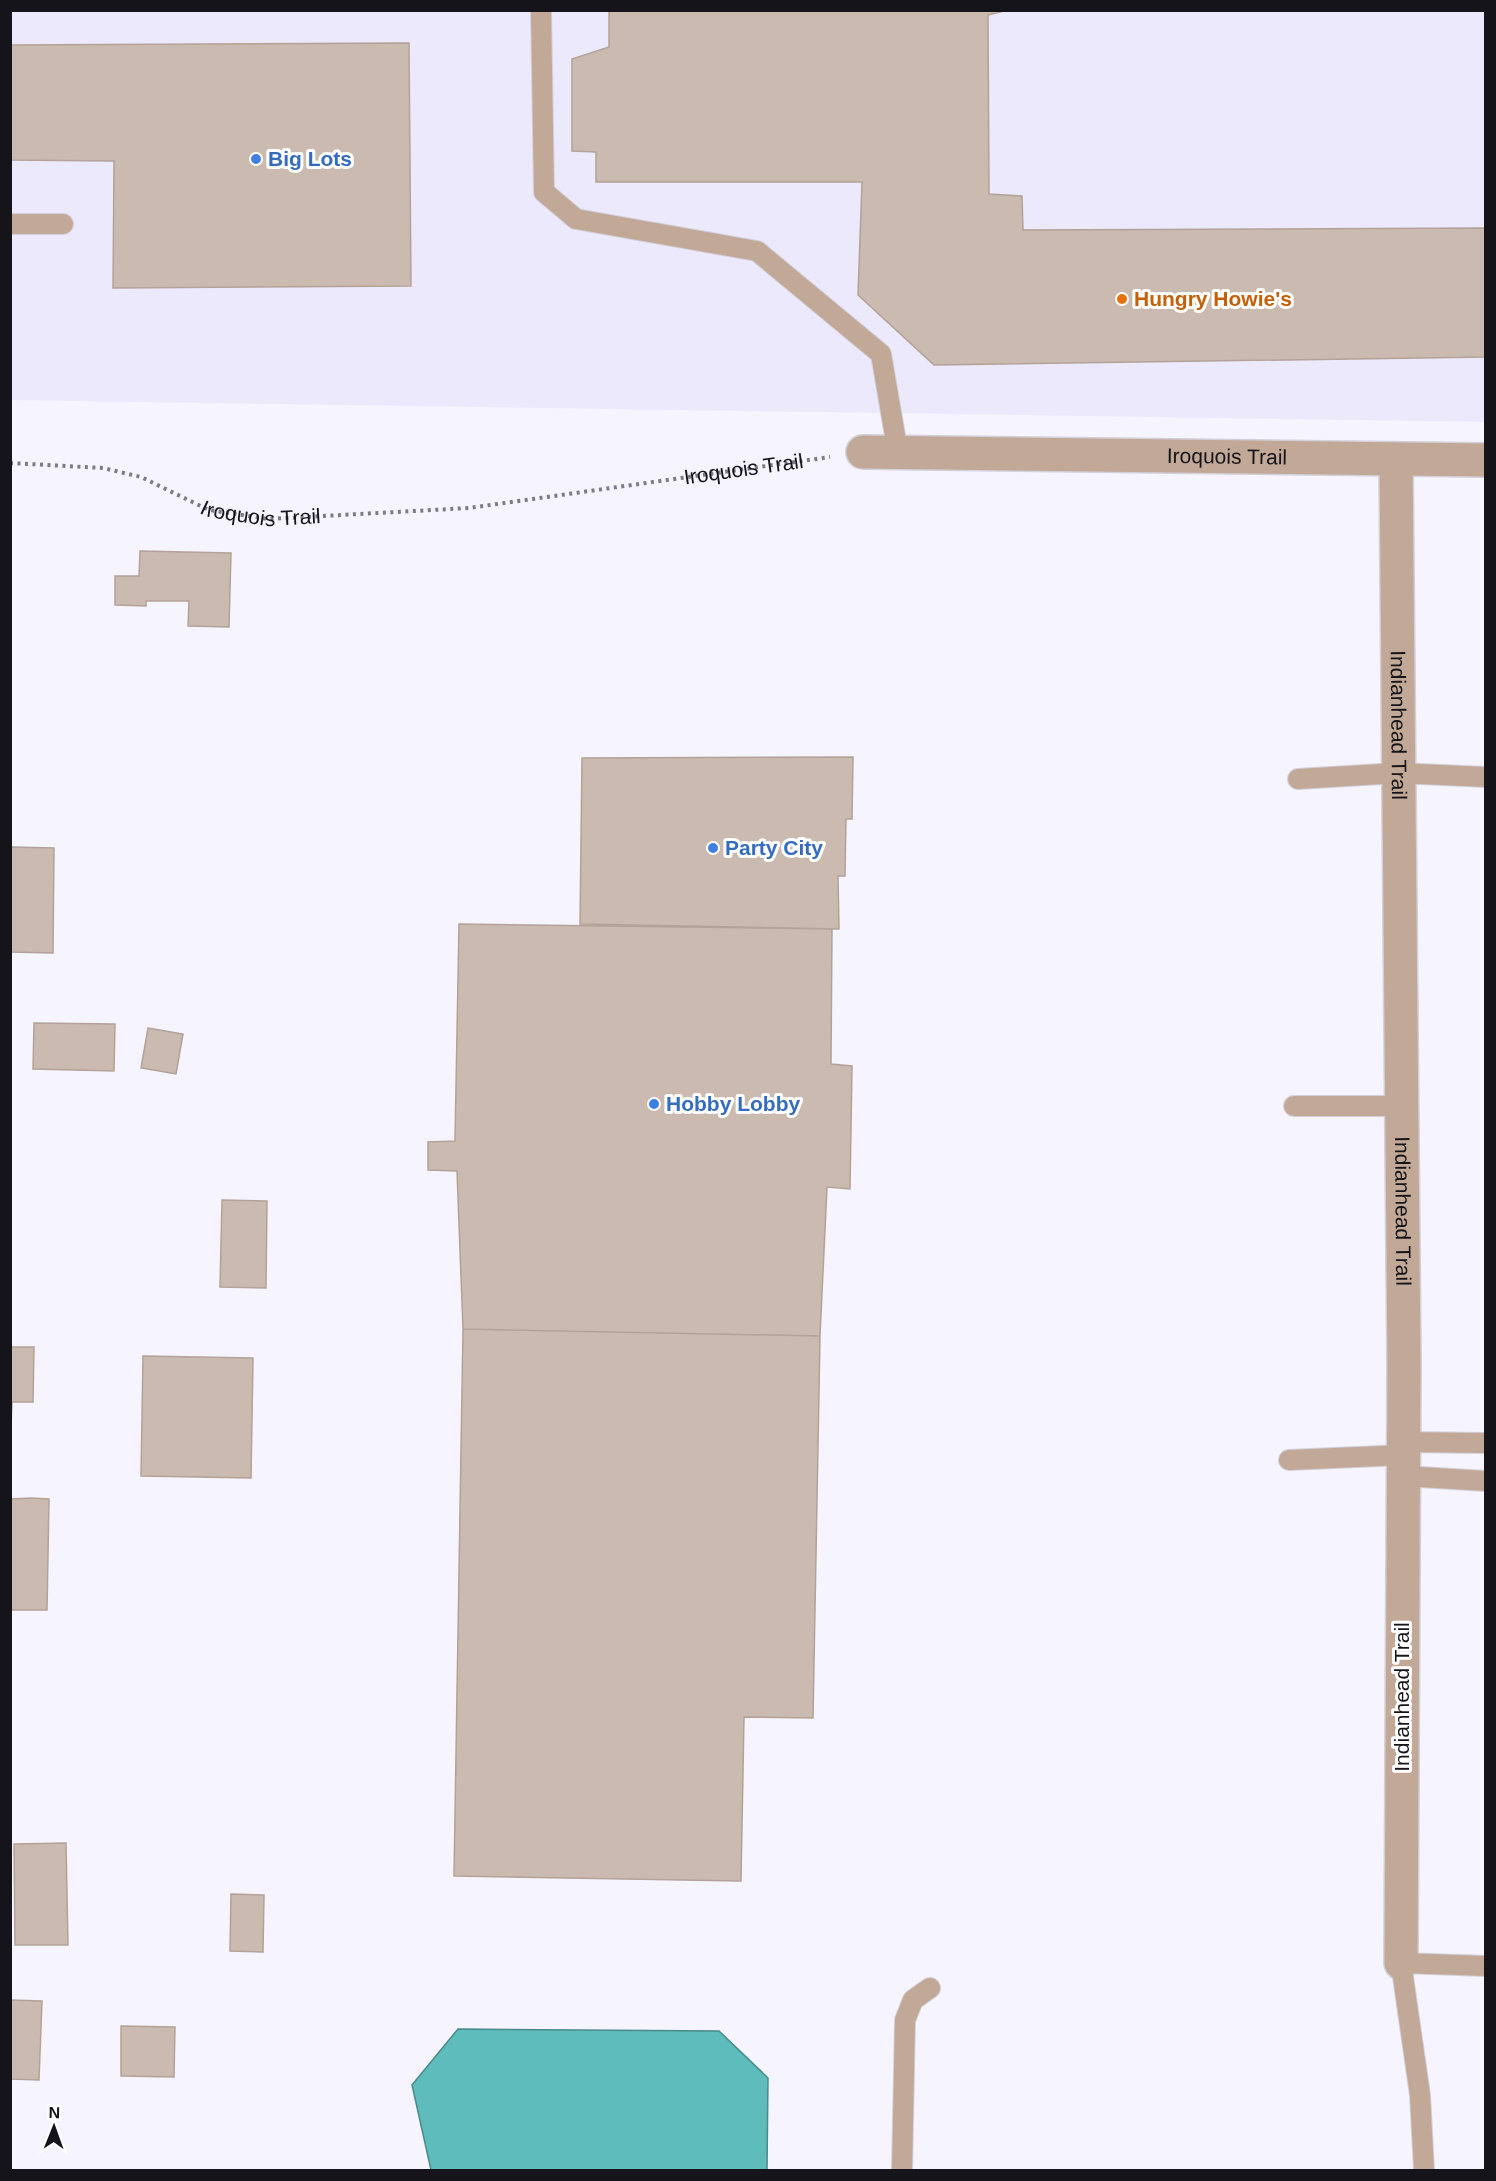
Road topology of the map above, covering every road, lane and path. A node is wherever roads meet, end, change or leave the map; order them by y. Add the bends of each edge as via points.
1 (541, 10) edge
2 (10, 224) edge
3 (63, 224) dead end
4 (863, 452) joint
5 (898, 453) junction
6 (1396, 459) junction
7 (1485, 460) edge
8 (10, 463) edge
9 (1398, 773) junction
10 (1485, 777) edge
11 (1298, 778) dead end
12 (1294, 1106) dead end
13 (1401, 1106) junction
14 (1485, 1443) edge
15 (1403, 1457) junction
16 (1288, 1460) dead end
17 (1485, 1481) edge
18 (1401, 1963) junction
19 (1485, 1966) edge
20 (930, 1988) dead end
21 (902, 2170) edge
22 (1424, 2170) edge

1 - 5 lane via 544,192 576,219 757,251 880,354
2 - 3 lane
4 - 5 street, Iroquois Trail
4 - 8 path, Iroquois Trail via 468,508 268,519 209,510 141,477 103,468
5 - 6 street, Iroquois Trail
6 - 7 street, Iroquois Trail
6 - 9 street, Indianhead Trail
9 - 10 lane
9 - 11 lane
9 - 13 street, Indianhead Trail
12 - 13 lane
13 - 15 street, Indianhead Trail
14 - 15 lane
15 - 16 lane
15 - 17 lane
15 - 18 street, Indianhead Trail
18 - 19 lane
18 - 22 lane via 1420,2095
20 - 21 lane via 913,2000 905,2020

